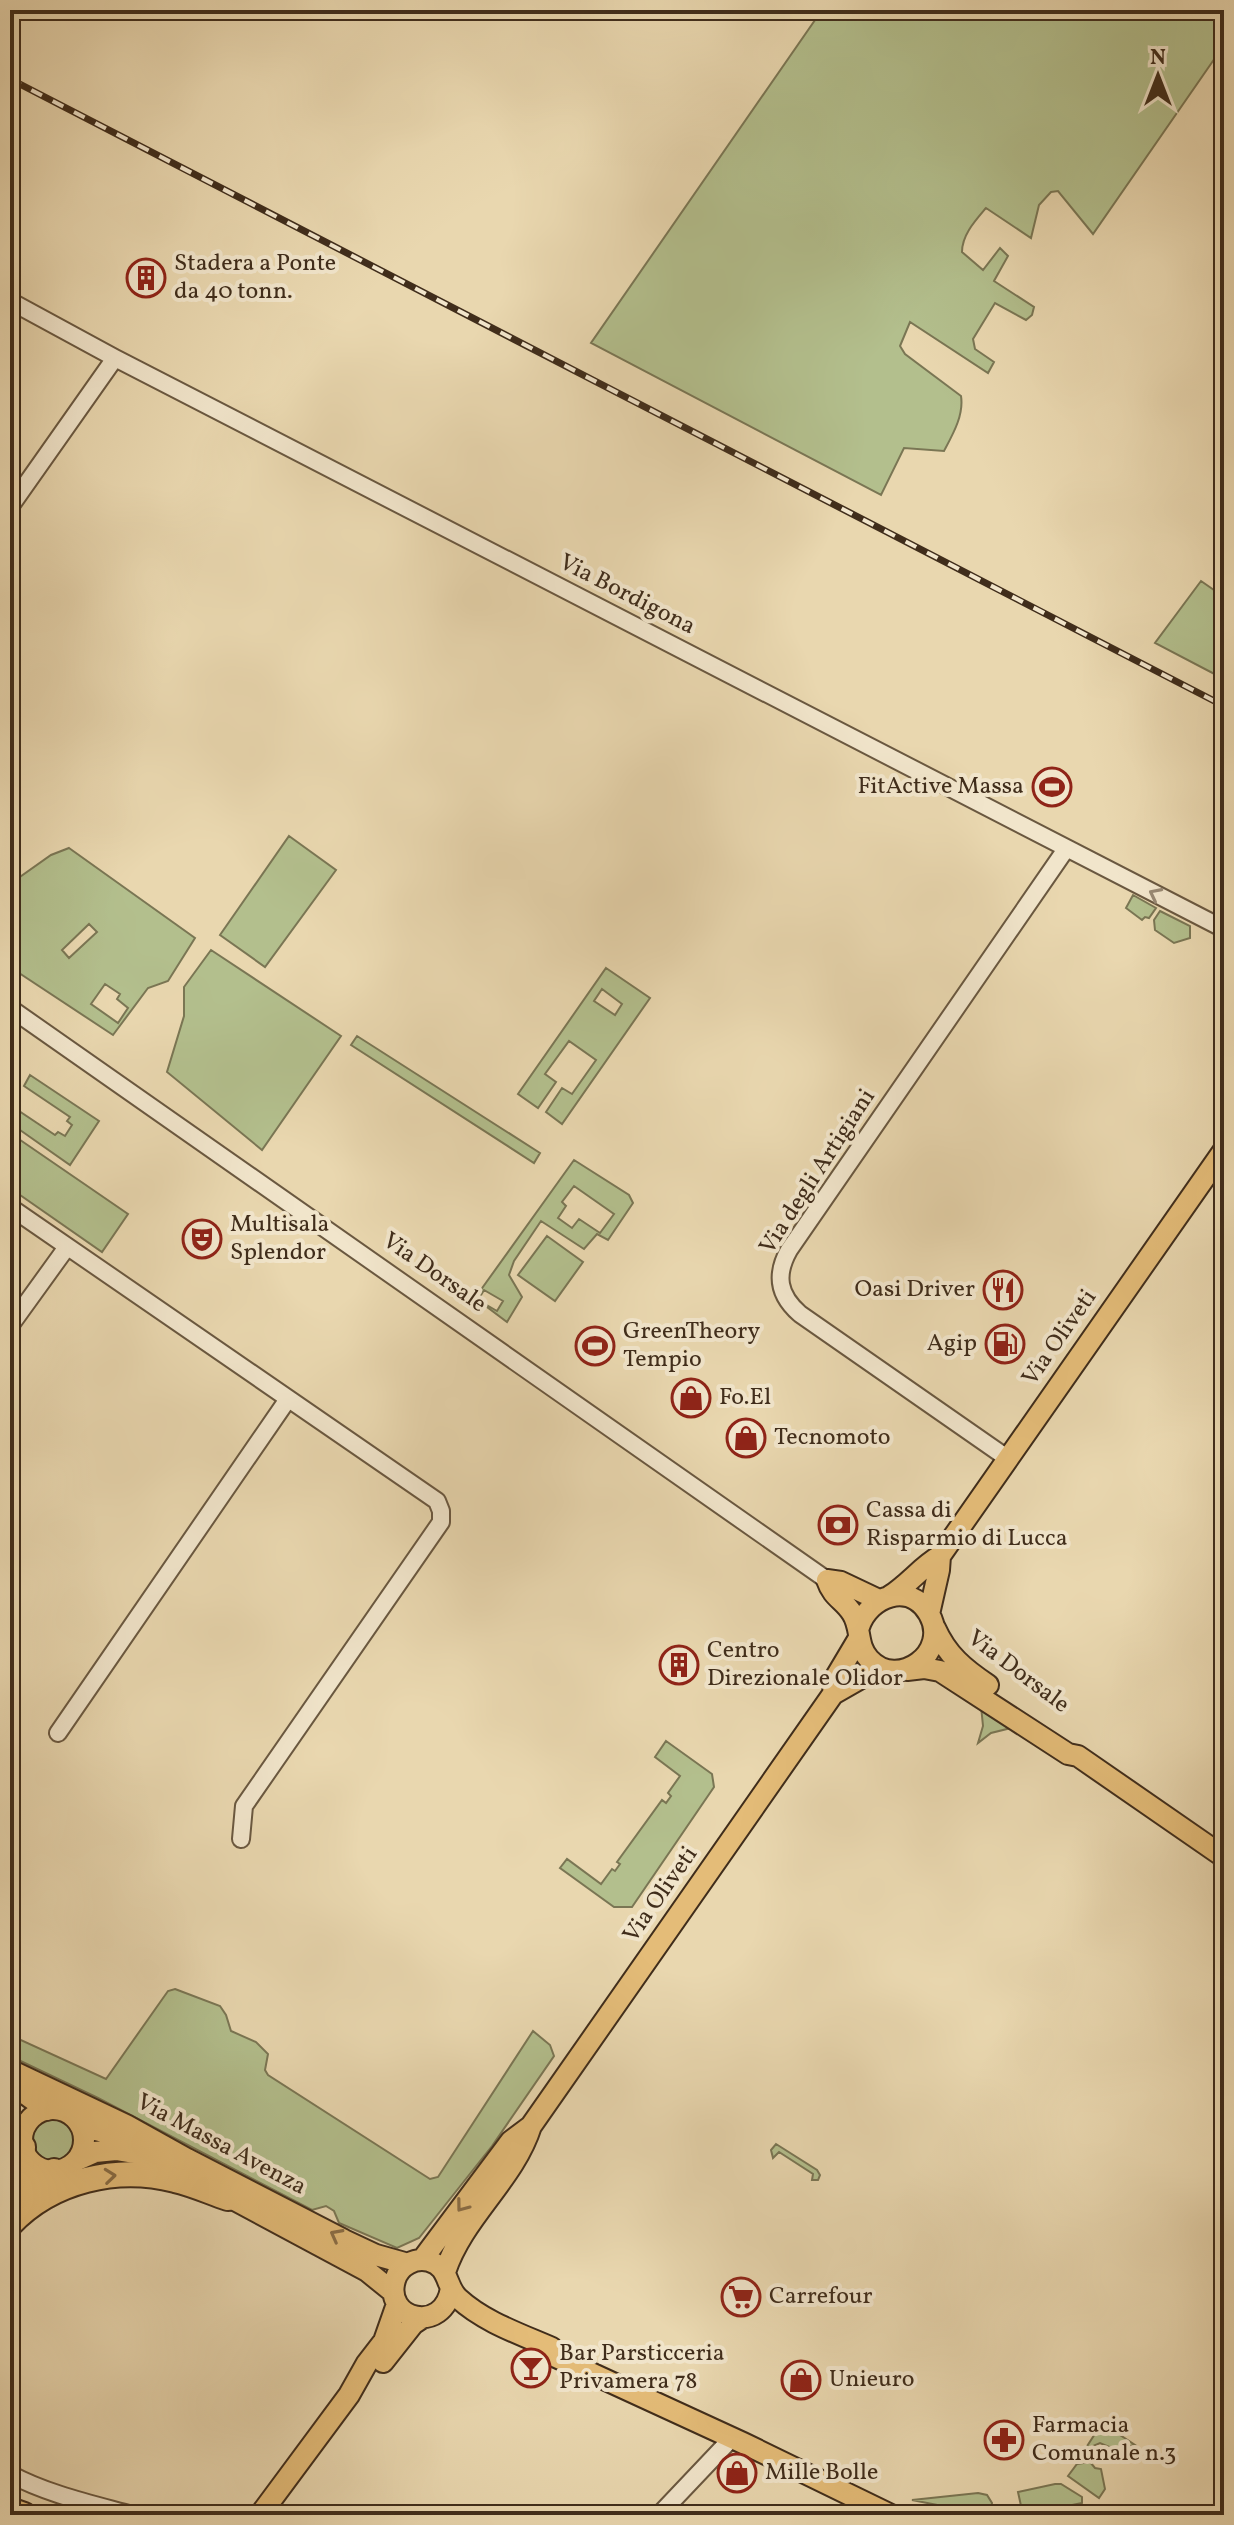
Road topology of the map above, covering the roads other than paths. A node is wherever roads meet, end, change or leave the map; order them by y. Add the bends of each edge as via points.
1 (10, 301) edge
2 (115, 358) junction
3 (10, 507) edge
4 (1066, 849) junction
5 (1224, 929) edge
6 (10, 1008) edge
7 (1224, 1150) edge
8 (10, 1207) edge
9 (67, 1247) junction
10 (10, 1326) edge
11 (288, 1399) junction
12 (1007, 1458) junction
13 (940, 1556) junction
14 (827, 1580) junction
15 (885, 1598) junction
16 (931, 1619) junction
17 (859, 1633) junction
18 (897, 1670) junction
19 (833, 1694) junction
20 (58, 1733) dead end
21 (1078, 1756) junction
22 (241, 1839) dead end
23 (1224, 1857) edge
24 (10, 2070) edge
25 (10, 2076) edge
26 (10, 2095) edge
27 (47, 2110) junction
28 (81, 2126) junction
29 (531, 2126) junction
30 (24, 2138) junction
31 (187, 2159) junction
32 (77, 2160) junction
33 (54, 2171) junction
34 (10, 2196) edge
35 (228, 2198) junction
36 (10, 2209) edge
37 (10, 2224) edge
38 (415, 2262) junction
39 (448, 2280) junction
40 (395, 2298) junction
41 (430, 2315) junction
42 (556, 2357) junction
43 (349, 2395) junction
44 (732, 2438) junction
45 (10, 2474) edge
46 (10, 2510) edge
47 (24, 2515) edge
48 (132, 2515) edge
49 (260, 2515) edge
50 (659, 2515) edge
51 (891, 2515) edge

1 - 2 street, Via Bordigona
2 - 3 street
2 - 4 street, Via Bordigona
5 -> 4 street, Via Bordigona
4 - 12 street, Via degli Artigiani via 789,1250 779,1277 782,1292 800,1314
6 - 14 street, Via Dorsale
7 - 12 main road, Via Oliveti
8 - 9 street
9 - 10 street
9 - 11 street
11 - 20 street
11 - 22 street via 437,1501 441,1522 244,1806
12 - 13 main road, Via Oliveti
13 - 15 main road, Via Oliveti
13 - 16 main road, Via Oliveti
14 - 15 main road, Via Dorsale
14 - 17 main road, Via Dorsale via 831,1593 851,1611
15 - 16 main road via 910,1598
15 - 17 main road via 870,1607
16 - 18 main road via 932,1646 926,1657
16 - 21 main road, Via Dorsale via 959,1665 1072,1745
17 - 18 main road via 868,1658
17 - 19 main road, Via Oliveti via 834,1680
18 - 19 main road, Via Oliveti via 868,1674
18 - 21 main road, Via Dorsale via 940,1671
19 - 29 main road, Via Oliveti
21 - 23 main road, Via Dorsale
24 - 31 main road, Via Massa Avenza
25 - 27 main road
26 - 30 main road via 22,2115
27 - 28 main road via 65,2111
27 - 30 main road via 38,2113
28 - 31 main road
28 - 32 main road via 83,2147
29 -> 38 main road, Via Oliveti via 511,2141
29 - 39 main road, Via Oliveti via 524,2148 463,2233
30 - 33 main road via 34,2164
30 - 34 highway via 21,2170
38 -> 31 main road, Via Massa Avenza via 376,2255
32 - 33 main road
32 - 35 main road, Via Massa Avenza via 95,2152 140,2154
33 - 36 highway
37 -> 35 highway via 57,2190 111,2175 176,2180
35 - 40 main road, Via Massa Avenza via 367,2271
38 - 39 main road, Via Massa Avenza via 439,2266
38 - 40 main road via 396,2275
39 - 41 main road via 450,2298
39 - 42 main road, Via Massa Avenza via 455,2295 472,2309 552,2348
40 - 41 main road, Via Massa Avenza via 412,2316
40 - 43 main road via 384,2341
41 - 42 main road, Via Massa Avenza via 475,2324 547,2358
41 - 43 main road via 413,2324 377,2371
42 - 44 main road, Via Massa Avenza
43 - 49 main road
44 - 50 street
44 - 51 main road, Via Massa Avenza
45 - 48 street
46 - 47 highway

